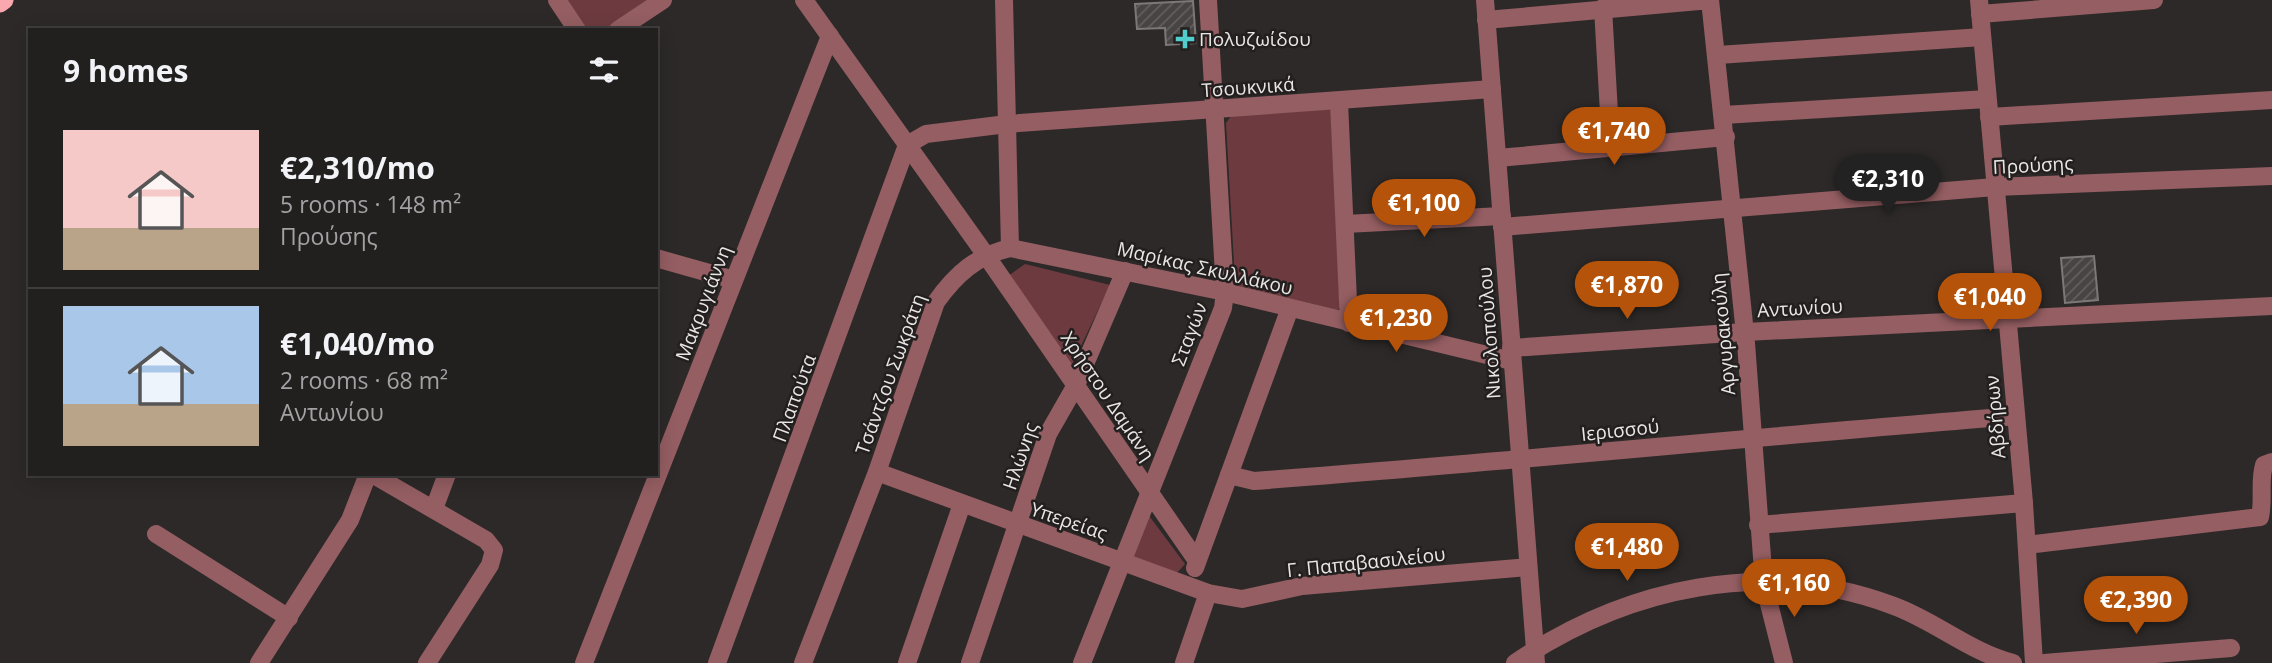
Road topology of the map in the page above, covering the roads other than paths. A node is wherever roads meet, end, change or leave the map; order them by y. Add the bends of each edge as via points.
1 (557, 0) edge
2 (663, 0) edge
3 (804, 0) edge
4 (1004, 0) edge
5 (1208, 0) edge
6 (1485, 0) edge
7 (1710, 0) edge
8 (2154, 0) edge
9 (1980, 7) edge
10 (1603, 8) junction
11 (1486, 20) junction
12 (576, 28) edge
13 (621, 28) edge
14 (830, 36) junction
15 (1982, 37) junction
16 (1718, 55) junction
17 (1492, 89) junction
18 (1987, 99) junction
19 (2272, 100) edge
20 (1339, 102) junction
21 (1216, 111) junction
22 (1724, 115) junction
23 (1989, 117) junction
24 (1007, 124) junction
25 (1726, 137) junction
26 (907, 145) junction
27 (1611, 148) junction
28 (1498, 158) junction
29 (2272, 176) edge
30 (1995, 187) junction
31 (1733, 208) junction
32 (1502, 221) junction
33 (1345, 224) junction
34 (1010, 248) junction
35 (985, 254) junction
36 (658, 259) edge
37 (1125, 271) junction
38 (734, 280) junction
39 (1225, 292) junction
40 (2272, 306) edge
41 (1290, 308) junction
42 (2007, 320) junction
43 (1349, 323) junction
44 (1745, 332) junction
45 (1512, 355) junction
46 (1076, 385) junction
47 (2016, 416) junction
48 (1752, 437) junction
49 (1520, 461) junction
50 (2272, 462) edge
51 (877, 472) junction
52 (658, 474) edge
53 (1229, 475) junction
54 (369, 476) edge
55 (374, 476) edge
56 (446, 476) edge
57 (657, 476) edge
58 (1149, 493) junction
59 (2024, 503) junction
60 (962, 504) junction
61 (434, 509) junction
62 (1758, 525) junction
63 (1018, 526) junction
64 (156, 534) dead end
65 (2027, 545) junction
66 (1121, 561) junction
67 (1197, 561) junction
68 (1528, 567) junction
69 (1764, 584) junction
70 (1189, 585) junction
71 (1208, 593) junction
72 (289, 618) junction
73 (2231, 648) dead end
74 (1536, 656) edge
75 (259, 663) edge
76 (427, 663) edge
77 (584, 663) edge
78 (717, 663) edge
79 (803, 663) edge
80 (907, 663) edge
81 (971, 663) edge
82 (1082, 663) edge
83 (1184, 663) edge
84 (1515, 663) edge
85 (1784, 663) edge
86 (2013, 663) edge
87 (2034, 663) edge
88 (2044, 663) edge

1 - 12 street
2 - 13 street
3 - 14 street, Χρήστου Δαμάνη
4 - 24 street
5 - 21 street, Σταγών
6 - 11 street, Νικολοπούλου
7 - 10 street
7 - 16 street, Αργυρακούλη
8 - 9 street
9 - 15 street, Αβδήρων
10 - 11 street
10 - 27 street
11 - 17 street, Νικολοπούλου
14 - 26 street, Χρήστου Δαμάνη
14 - 38 street, Μακρυγιάννη
15 - 16 street
15 - 18 street, Αβδήρων
16 - 22 street, Αργυρακούλη
17 - 20 street, Τσουκνικά
17 - 28 street, Νικολοπούλου
18 - 22 street
18 - 23 street, Αβδήρων
19 - 23 street
20 - 21 street, Τσουκνικά
20 - 33 street
21 - 24 street, Τσουκνικά
21 - 39 street, Σταγών
22 - 25 street, Αργυρακούλη
23 - 30 street, Αβδήρων
24 - 26 street, Τσουκνικά via 926,134
24 - 34 street
25 - 27 street
25 - 31 street, Αργυρακούλη
26 - 35 street, Χρήστου Δαμάνη
26 - 78 street, Πλαπούτα
27 - 28 street
28 - 32 street, Νικολοπούλου
29 - 30 street, Προύσης
30 - 31 street, Προύσης
30 - 42 street, Αβδήρων
31 - 32 street, Προύσης
31 - 44 street, Αργυρακούλη
32 - 33 street, Προύσης
32 - 45 street, Νικολοπούλου
33 - 43 street
34 - 35 street, Τσάντζου Σωκράτη
34 - 37 street, Μαρίκας Σκυλλάκου
35 - 46 street, Χρήστου Δαμάνη
35 - 51 street, Τσάντζου Σωκράτη via 949,283 936,302
36 - 38 street
37 - 39 street, Μαρίκας Σκυλλάκου
37 - 46 street, Ηλώνης
38 - 52 street, Μακρυγιάννη
39 - 41 street, Μαρίκας Σκυλλάκου
39 - 58 street, Σταγών via 1219,318
40 - 42 street, Αντωνίου
41 - 43 street, Μαρίκας Σκυλλάκου
41 - 53 street
42 - 44 street, Αντωνίου
42 - 47 street, Αβδήρων
43 - 45 street, Μαρίκας Σκυλλάκου
44 - 45 street, Αντωνίου
44 - 48 street, Αργυρακούλη
45 - 49 street, Νικολοπούλου
46 - 58 street, Χρήστου Δαμάνη
46 - 63 street, Ηλώνης via 1048,434
47 - 48 street, Ιερισσού
47 - 59 street, Αβδήρων
48 - 49 street, Ιερισσού
48 - 62 street, Αργυρακούλη
49 - 53 street, Ιερισσού via 1254,481
49 - 68 street, Νικολοπούλου
50 - 65 street via 2264,465 2262,474 2260,517
51 - 60 street, Υπερείας
51 - 79 street, Τσάντζου Σωκράτη
53 - 67 street
54 - 72 street via 350,520
55 - 61 street
56 - 61 street
57 - 77 street, Μακρυγιάννη
58 - 66 street, Σταγών
58 - 67 street, Χρήστου Δαμάνη
59 - 62 street
59 - 65 street, Αβδήρων
60 - 63 street, Υπερείας
60 - 80 street
61 - 76 street via 486,540 494,550 490,565
62 - 69 street, Αργυρακούλη
63 - 66 street, Υπερείας
63 - 81 street, Ηλώνης
64 - 72 street
65 - 87 street, Αβδήρων
66 - 70 street, Υπερείας
66 - 82 street, Σταγών
67 - 70 street
68 - 71 street, Γ. Παπαβασιλείου via 1302,586 1242,598
68 - 74 street, Νικολοπούλου
69 - 74 street via 1662,593 1606,612
69 - 85 street, Αργυρακούλη
69 - 86 street via 1822,587 1889,604
70 - 71 street, Υπερείας
71 - 83 street
72 - 75 street
73 - 88 street
74 - 84 street

